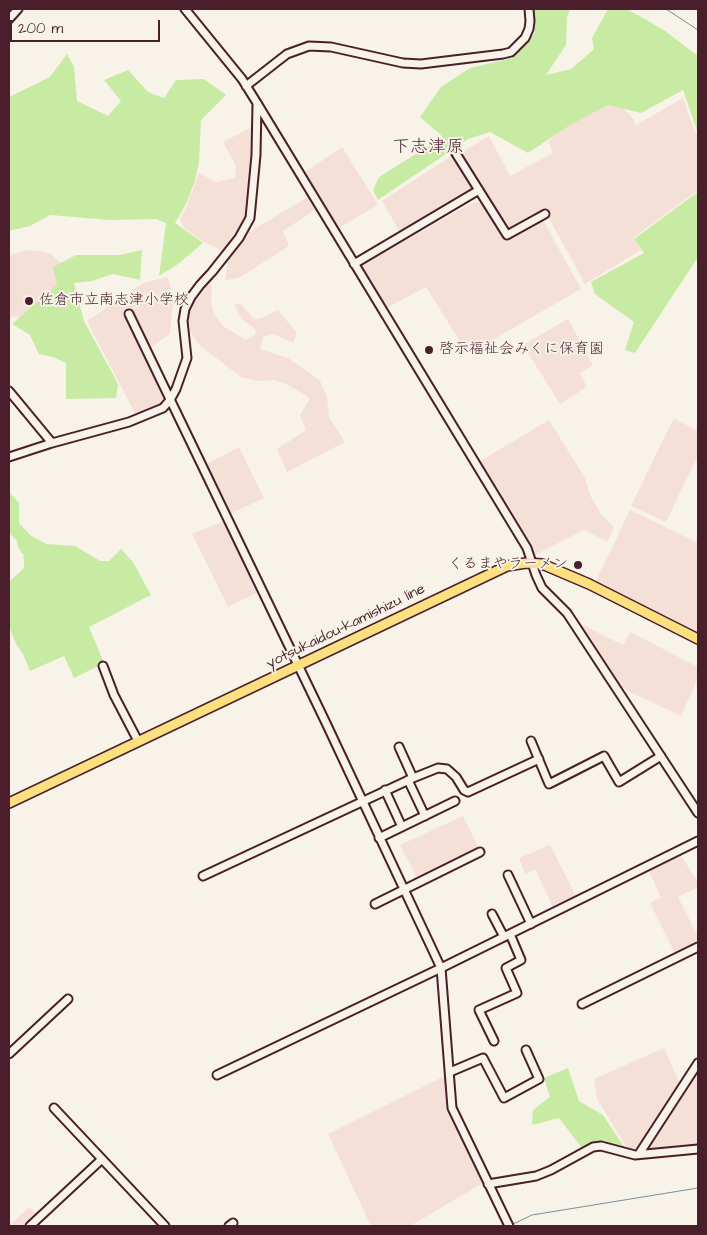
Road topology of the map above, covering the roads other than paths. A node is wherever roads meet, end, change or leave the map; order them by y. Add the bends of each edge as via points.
1 (18, 9) edge
2 (185, 9) edge
3 (529, 9) edge
4 (9, 19) edge
5 (246, 86) junction
6 (257, 103) junction
7 (455, 152) dead end
8 (479, 190) junction
9 (545, 214) dead end
10 (354, 264) junction
11 (129, 314) dead end
12 (9, 391) edge
13 (170, 400) junction
14 (52, 443) junction
15 (9, 457) edge
16 (532, 563) junction
17 (698, 639) edge
18 (298, 665) junction
19 (103, 666) dead end
20 (138, 741) junction
21 (530, 741) dead end
22 (399, 747) dead end
23 (661, 756) junction
24 (538, 759) junction
25 (411, 779) junction
26 (385, 790) junction
27 (362, 801) junction
28 (455, 801) dead end
29 (9, 803) edge
30 (698, 813) edge
31 (425, 816) junction
32 (402, 827) junction
33 (379, 838) junction
34 (698, 841) edge
35 (480, 852) dead end
36 (508, 875) dead end
37 (203, 876) dead end
38 (404, 889) junction
39 (376, 904) dead end
40 (492, 914) dead end
41 (531, 924) junction
42 (507, 936) junction
43 (698, 946) edge
44 (440, 968) junction
45 (68, 1000) dead end
46 (582, 1004) dead end
47 (494, 1041) dead end
48 (526, 1050) dead end
49 (9, 1054) edge
50 (698, 1063) edge
51 (450, 1072) junction
52 (217, 1075) dead end
53 (54, 1108) dead end
54 (698, 1149) edge
55 (639, 1154) junction
56 (102, 1159) junction
57 (488, 1184) junction
58 (30, 1226) edge
59 (165, 1226) edge
60 (509, 1226) edge

1 - 4 street
2 - 5 street
3 - 5 street via 529,29 525,38 503,54 403,64 309,46 286,54
5 - 6 street
6 - 10 street
6 - 13 street via 250,218 240,238 191,297 185,309 187,358
7 - 8 street
8 - 9 street via 506,235
8 - 10 street
10 - 16 street via 527,548
11 - 13 street
12 - 14 street
13 - 14 street via 163,408 129,422
13 - 18 street
14 - 15 street
16 - 17 main road, yotsukaidou-kamishizu line via 564,572
16 - 18 main road, yotsukaidou-kamishizu line via 494,571
16 - 23 street via 542,588 571,619
18 - 20 main road, yotsukaidou-kamishizu line
18 - 27 street
19 - 20 street
20 - 29 main road, yotsukaidou-kamishizu line
21 - 24 street
22 - 25 street
23 - 24 street via 619,782 604,756 550,784
23 - 30 street
24 - 25 street via 468,792 447,769 438,768
25 - 26 street
25 - 31 street
26 - 27 street
26 - 32 street
27 - 33 street
27 - 37 street
28 - 31 street
31 - 32 street
32 - 33 street
33 - 38 street
34 - 41 street
35 - 38 street
36 - 41 street
38 - 39 street
38 - 44 street
40 - 42 street
41 - 42 street
42 - 44 street
42 - 47 street via 522,960 506,968 517,993 478,1010
43 - 46 street
44 - 51 street
44 - 52 street
45 - 49 street
48 - 51 street via 540,1079 504,1098 483,1058
50 - 55 street
51 - 57 street via 452,1108
53 - 56 street
54 - 55 street
55 - 57 street via 593,1147 536,1176
56 - 58 street
56 - 59 street
57 - 60 street

